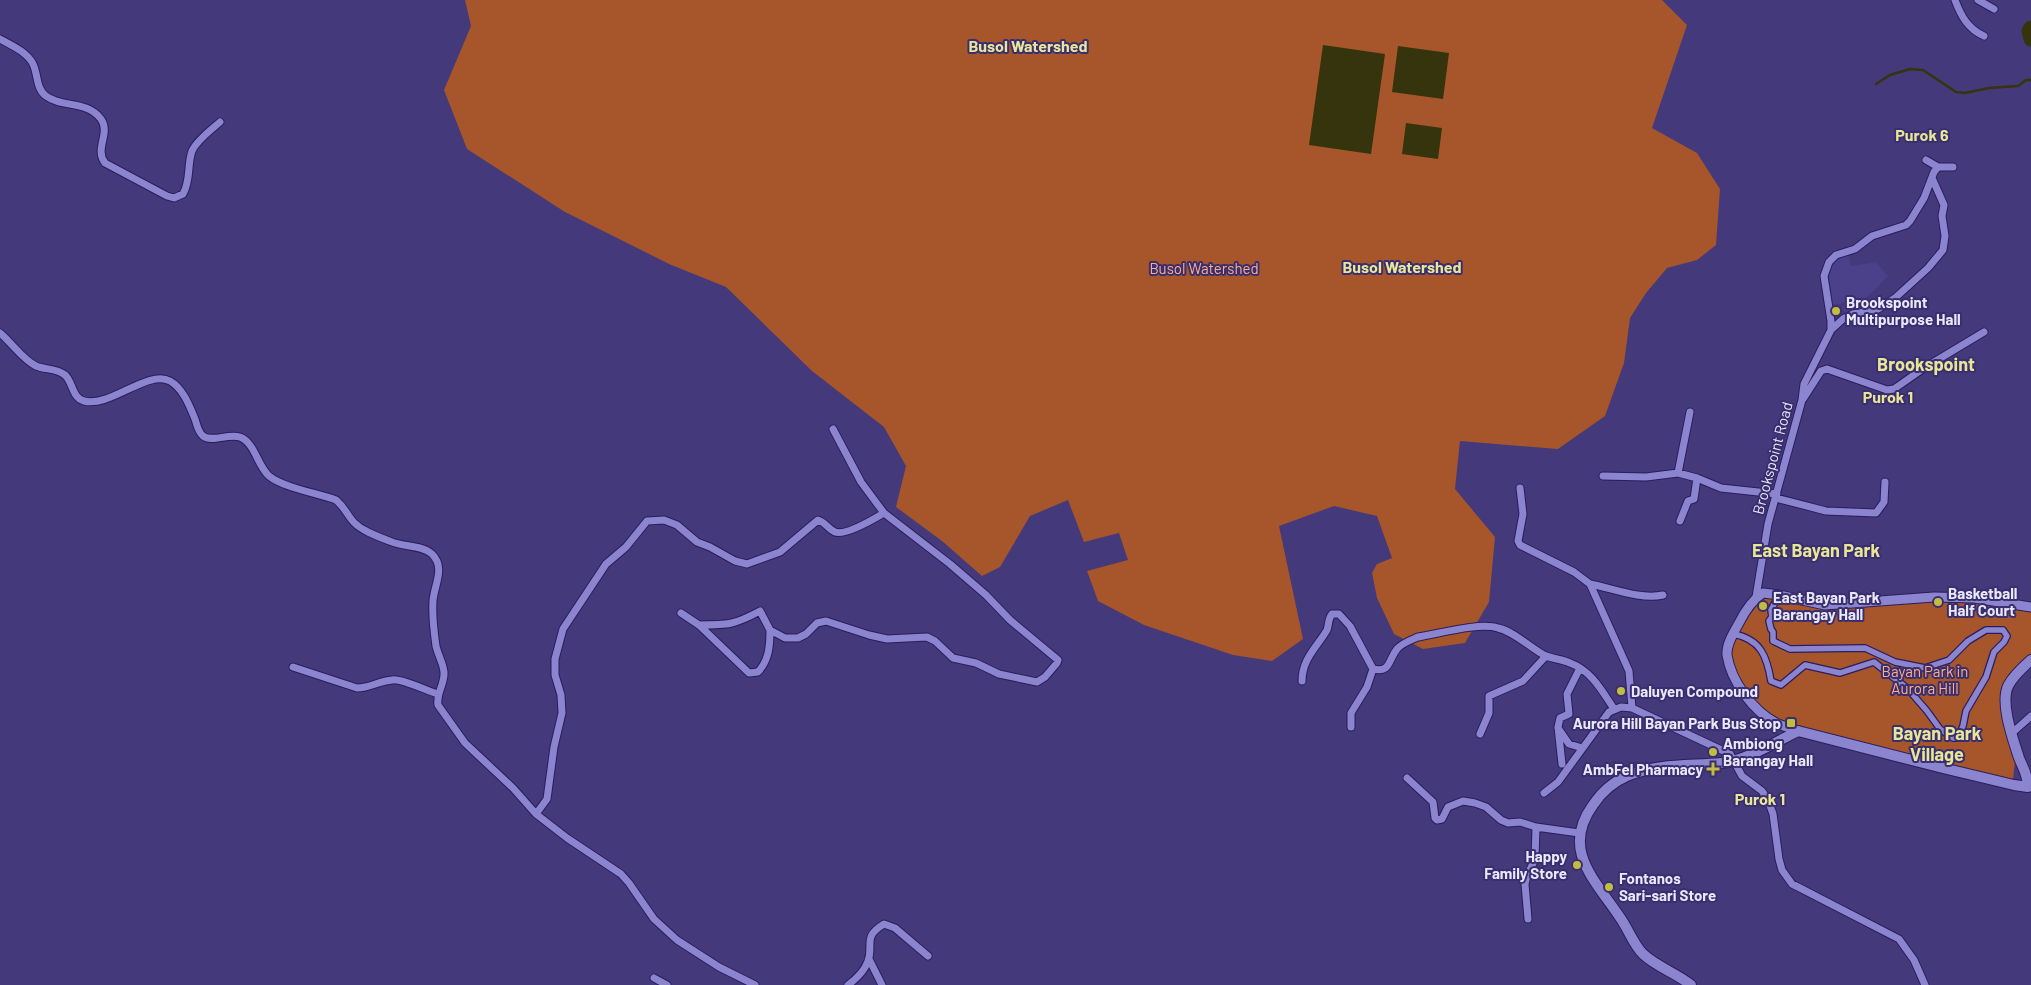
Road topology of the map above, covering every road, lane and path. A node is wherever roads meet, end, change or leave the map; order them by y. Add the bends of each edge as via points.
1 (1955, 0) edge
2 (1978, 0) edge
3 (1994, 9) dead end
4 (1984, 36) dead end
5 (0, 39) edge
6 (220, 122) dead end
7 (1926, 160) dead end
8 (1938, 167) junction
9 (1953, 167) dead end
10 (1932, 178) junction
11 (1830, 330) junction
12 (1984, 332) dead end
13 (0, 333) edge
14 (1802, 400) junction
15 (1690, 412) dead end
16 (834, 429) dead end
17 (1678, 473) junction
18 (1604, 476) dead end
19 (1697, 478) junction
20 (1885, 482) dead end
21 (1520, 488) dead end
22 (1777, 496) junction
23 (884, 514) junction
24 (1680, 521) dead end
25 (1590, 584) junction
26 (1663, 595) dead end
27 (1779, 595) junction
28 (1756, 598) junction
29 (2031, 608) edge
30 (681, 613) dead end
31 (699, 625) junction
32 (770, 630) junction
33 (1733, 634) junction
34 (1546, 656) junction
35 (2031, 660) edge
36 (293, 667) dead end
37 (1373, 668) junction
38 (1580, 668) junction
39 (1302, 681) dead end
40 (438, 694) junction
41 (1632, 708) junction
42 (1614, 710) junction
43 (2031, 716) edge
44 (1351, 727) dead end
45 (1558, 727) junction
46 (1798, 731) junction
47 (1480, 734) dead end
48 (2012, 734) junction
49 (1579, 747) dead end
50 (1733, 760) junction
51 (2020, 760) junction
52 (1562, 764) dead end
53 (1407, 778) dead end
54 (2014, 785) junction
55 (2030, 787) edge
56 (1544, 792) dead end
57 (536, 814) junction
58 (1536, 827) junction
59 (1579, 833) junction
60 (1528, 919) dead end
61 (928, 956) dead end
62 (869, 959) junction
63 (654, 978) dead end
64 (667, 985) edge
65 (755, 985) edge
66 (848, 985) edge
67 (882, 985) edge
68 (1691, 985) edge
69 (1925, 985) edge

1 - 4 street via 1970,27
2 - 3 street
5 - 6 street via 34,65 43,94 96,114 104,125 101,153 106,163 167,196 174,198 183,194 195,146
7 - 8 street
8 - 9 street
8 - 10 street
10 - 11 street via 1906,225 1872,236 1828,262 1824,276 1832,321
10 - 11 street via 1944,205 1943,250 1895,298 1878,309 1853,314
11 - 14 street, Brookspoint Road via 1804,384
12 - 14 street via 1894,389 1887,390 1827,369 1821,371
13 - 40 street via 30,362 62,373 83,401 100,400 150,381 169,380 186,399 199,432 204,436 240,438 252,448 261,468 270,477 336,500 354,524 367,532 392,542 425,549 438,562 439,568 433,608 436,648 444,679
14 - 22 street, Brookspoint Road
15 - 17 street
16 - 23 street via 861,482
17 - 18 street via 1646,477
17 - 19 street
19 - 22 street via 1721,488
19 - 24 street via 1694,499 1688,501
20 - 22 street via 1884,502 1876,513 1826,511
21 - 25 street via 1523,514 1520,545 1574,572
22 - 28 street, Brookspoint Road via 1768,524
23 - 32 street via 950,564 1055,656 1057,663 1045,677 1037,682 999,674 976,663 953,658 927,637 887,639 826,621 817,623 798,638 784,638
23 - 57 street via 840,533 818,520 780,552 747,564 697,542 677,525 664,520 647,521 626,547 606,564 563,629 554,659 562,713 547,799
25 - 26 street via 1655,597
25 - 41 street via 1629,671
27 - 28 street via 1763,594
27 - 29 street via 1825,605 1934,597 1974,598
27 - 33 street via 1769,621 1773,641 1790,650 1865,648 1895,662 1925,668 1949,660 1986,630 2003,630 2007,636 1994,652 1986,677 1966,712 1958,738 1953,738 1940,729 1908,689 1874,662 1840,673 1805,665 1781,686 1771,682 1760,649 1752,641
28 - 33 street
30 - 31 street
31 - 32 street via 739,622 760,611
31 - 32 street via 753,674 766,660
33 - 46 street via 1727,654 1746,696 1775,722
34 - 37 street via 1498,628 1484,626 1409,640 1396,650 1387,667
34 - 38 street
34 - 47 street via 1523,681 1489,696 1489,713
35 - 48 main road via 2014,676 2006,694
36 - 40 street via 357,688 399,680
37 - 39 street via 1346,620 1335,613 1306,661
37 - 44 street via 1367,687 1352,713
38 - 42 street via 1597,684
38 - 45 street via 1568,694 1569,714 1560,718
40 - 57 street via 438,705 461,738
41 - 42 street
41 - 50 street via 1730,754
42 - 56 street via 1609,712 1558,782
43 - 48 street
45 - 49 street via 1569,744
45 - 52 street
46 - 50 main road
46 - 54 main road
48 - 51 main road
50 - 59 main road via 1722,764 1656,767 1625,777 1597,798
50 - 69 street via 1742,776 1762,791 1768,800 1779,859 1787,878 1800,888 1899,939 1914,960
51 - 54 main road via 2019,775
51 - 55 main road
53 - 58 street via 1429,796 1437,820 1442,820 1448,807 1462,801 1486,807 1508,823 1520,822
54 - 55 main road
57 - 65 street via 621,874 654,918 677,940
58 - 59 street
58 - 60 street via 1535,859 1525,884
59 - 68 main road via 1581,856 1586,868 1637,947 1652,961
61 - 62 street via 895,928 884,924 869,943
62 - 66 street
62 - 67 street
63 - 64 street

